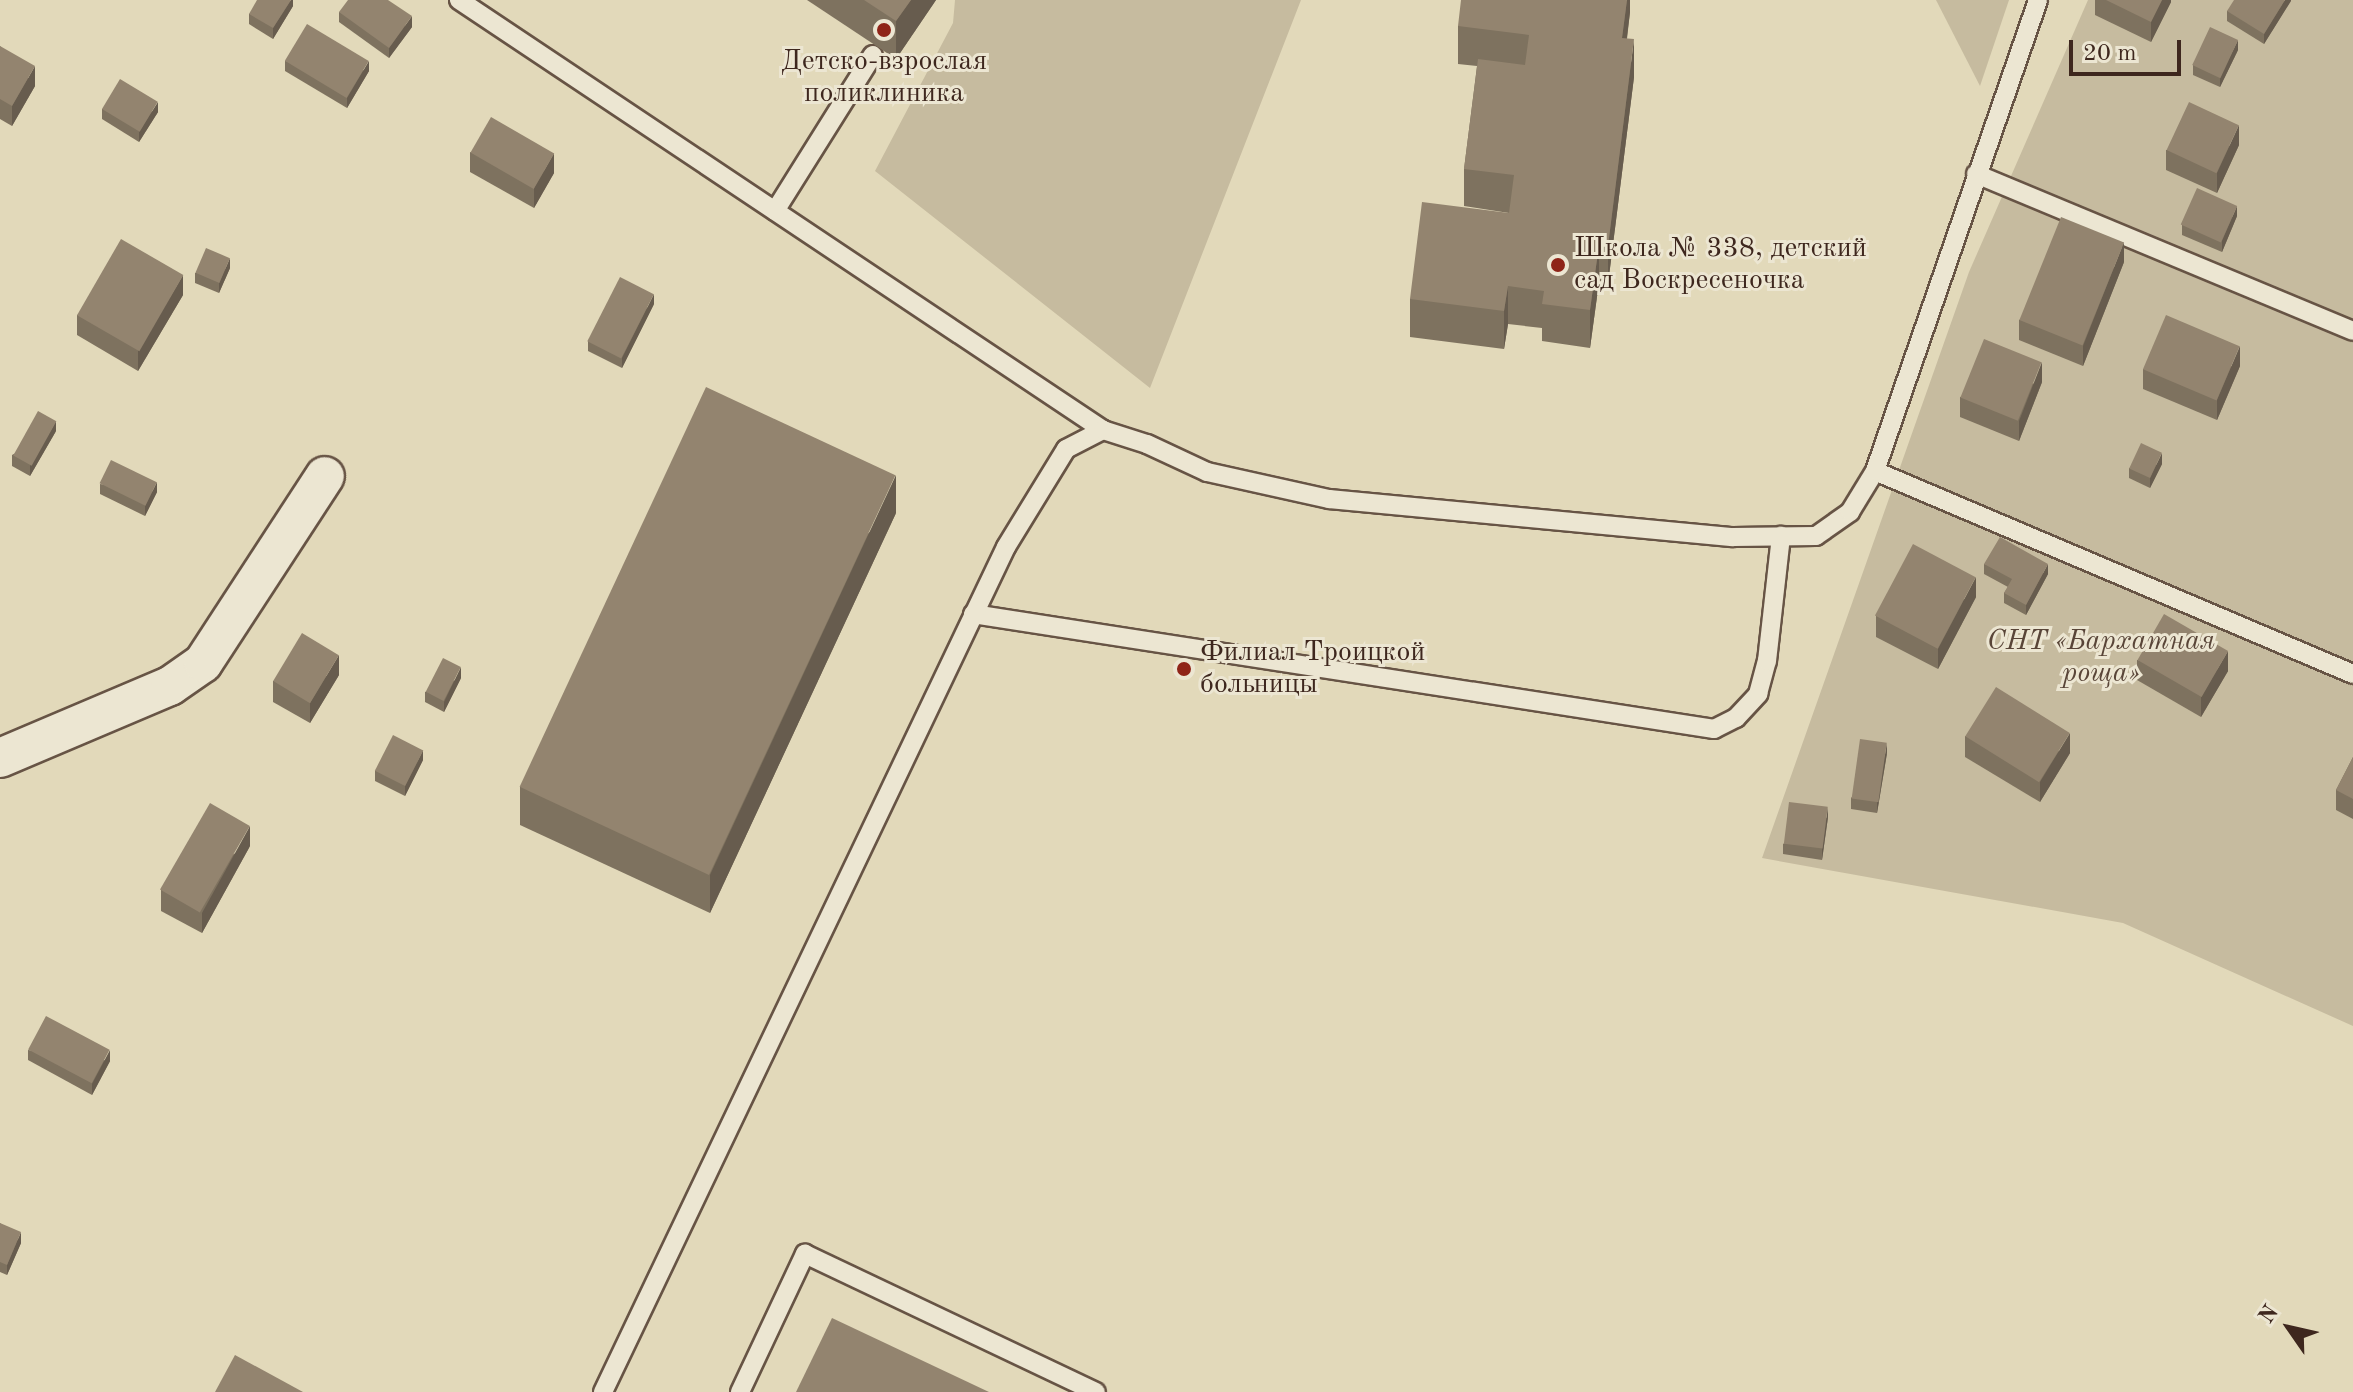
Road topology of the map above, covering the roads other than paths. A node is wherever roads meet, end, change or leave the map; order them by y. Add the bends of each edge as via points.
1 (459, 0) edge
2 (2038, 0) edge
3 (873, 55) dead end
4 (1976, 174) junction
5 (775, 211) junction
6 (2353, 331) edge
7 (1103, 430) junction
8 (1875, 471) junction
9 (325, 476) dead end
10 (1781, 536) junction
11 (973, 614) junction
12 (2353, 674) edge
13 (0, 758) edge
14 (603, 1392) edge
15 (740, 1392) edge
16 (1096, 1392) edge

1 - 5 lane
2 - 4 lane
3 - 5 lane
4 - 6 lane
4 - 8 lane
5 - 7 lane
7 - 10 lane via 1207,472 1329,499 1733,537
7 - 11 lane via 1066,449 1006,547
8 - 10 lane via 1850,512 1816,536
8 - 12 lane
9 - 13 street via 203,663 170,686
10 - 11 lane via 1767,661 1758,694 1736,718 1714,729
11 - 14 lane
15 - 16 lane via 805,1254

